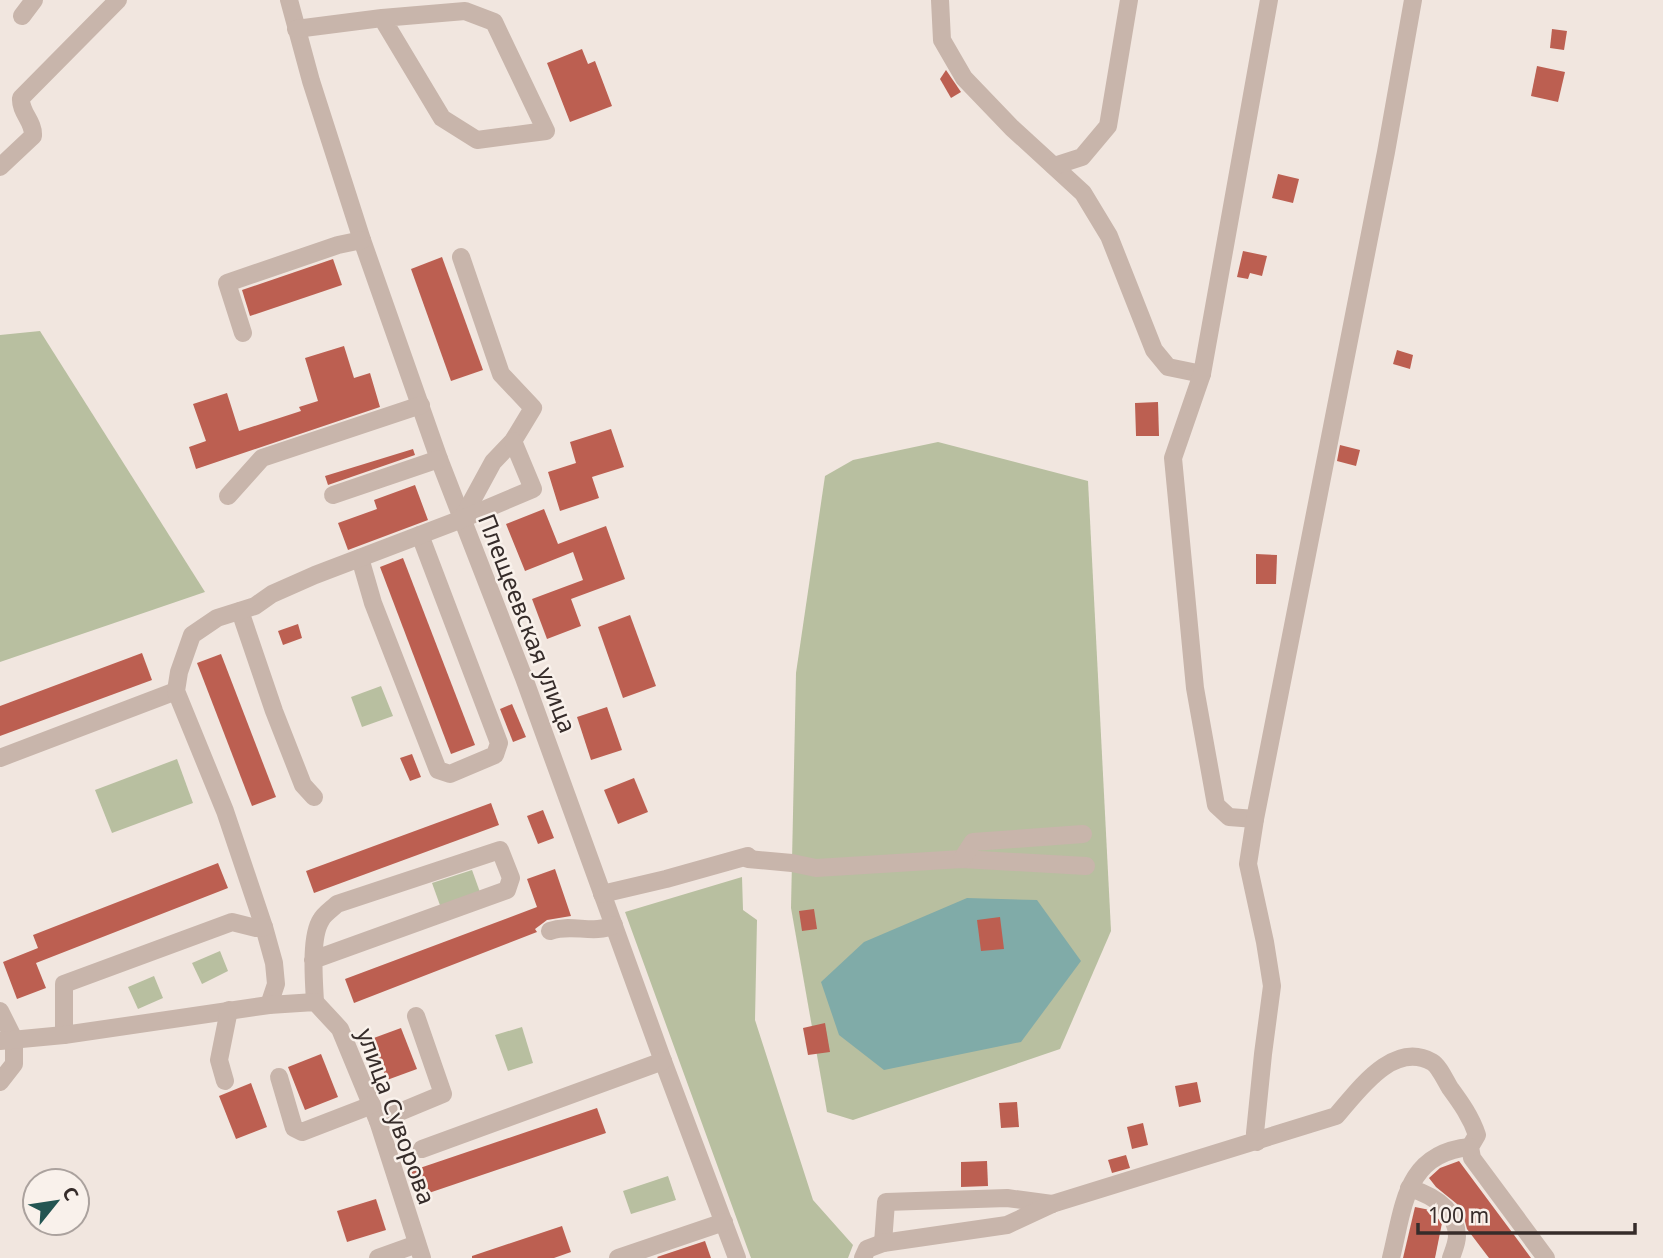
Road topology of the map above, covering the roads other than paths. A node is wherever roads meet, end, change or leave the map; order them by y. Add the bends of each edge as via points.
1 (34, 0) edge
2 (118, 0) edge
3 (289, 0) edge
4 (940, 0) edge
5 (1129, 0) edge
6 (1269, 0) edge
7 (1413, 0) edge
8 (22, 16) dead end
9 (382, 18) junction
10 (296, 29) junction
11 (1054, 166) junction
12 (0, 167) edge
13 (362, 240) junction
14 (461, 257) dead end
15 (243, 333) dead end
16 (1202, 374) junction
17 (421, 405) junction
18 (513, 441) junction
19 (439, 459) junction
20 (333, 495) dead end
21 (228, 496) dead end
22 (462, 519) junction
23 (420, 535) junction
24 (360, 558) junction
25 (240, 611) junction
26 (176, 691) junction
27 (0, 758) edge
28 (314, 797) dead end
29 (1255, 819) junction
30 (1083, 834) dead end
31 (962, 859) junction
32 (1086, 866) dead end
33 (602, 894) junction
34 (614, 925) junction
35 (264, 927) junction
36 (550, 931) dead end
37 (313, 960) junction
38 (315, 1002) junction
39 (269, 1004) junction
40 (229, 1010) junction
41 (0, 1011) edge
42 (416, 1016) dead end
43 (64, 1035) junction
44 (7, 1040) edge
45 (663, 1061) junction
46 (279, 1077) dead end
47 (225, 1081) dead end
48 (0, 1082) edge
49 (375, 1113) junction
50 (1257, 1142) junction
51 (1470, 1147) junction
52 (422, 1149) dead end
53 (1409, 1188) junction
54 (1052, 1204) junction
55 (724, 1222) junction
56 (883, 1243) junction
57 (419, 1251) edge
58 (622, 1257) edge
59 (377, 1258) edge
60 (737, 1258) edge
61 (863, 1258) edge
62 (1391, 1258) edge
63 (1451, 1258) edge
64 (1546, 1258) edge

1 - 8 street
2 - 12 street via 21,98 33,136
3 - 10 street, Плещеевская улица
4 - 11 street via 942,40 964,78
5 - 11 street via 1108,126 1082,157
6 - 16 street
7 - 29 street
9 - 9 street via 442,118 477,140 546,131 494,22 465,11
9 - 10 street
10 - 13 street, Плещеевская улица
11 - 16 street via 1083,193 1109,236 1154,350 1168,367
13 - 15 street via 227,283
13 - 17 street, Плещеевская улица
14 - 18 street via 501,374 533,408
16 - 29 street via 1173,458 1195,688 1216,805 1229,817
17 - 19 street, Плещеевская улица
17 - 21 street via 262,458
18 - 22 street via 493,462
18 - 22 street via 533,489
19 - 20 street
19 - 22 street, Плещеевская улица
22 - 23 street
22 - 33 street, Плещеевская улица
23 - 24 street
23 - 24 street via 499,743 495,755 450,774 438,770
24 - 25 street
25 - 26 street via 217,618 192,635
25 - 28 street via 303,785
26 - 27 street
26 - 35 street via 225,811
29 - 50 street via 1248,864 1272,986
30 - 31 street via 973,842
31 - 32 street
31 - 33 street via 816,868 748,858
33 - 34 street, Плещеевская улица
34 - 36 street via 604,930
34 - 45 street, Плещеевская улица
35 - 39 street via 276,984
35 - 43 street via 232,922 64,984
37 - 37 street via 320,920 337,904 500,850 511,877 507,890
37 - 38 street
38 - 39 street
38 - 49 street, улица Суворова via 340,1028
39 - 40 street
40 - 43 street
40 - 47 street via 219,1060
41 - 44 street
42 - 49 street via 443,1094
43 - 44 street
44 - 48 street via 14,1064
45 - 52 street
45 - 55 street, Плещеевская улица
46 - 49 street via 294,1128 302,1132
49 - 57 street, улица Суворова
50 - 51 street via 1336,1116 1388,1063 1413,1055 1434,1062 1472,1121 1476,1135
50 - 54 street
51 - 53 street via 1429,1160
51 - 64 street via 1472,1158
53 - 62 street
53 - 63 street via 1432,1195 1450,1212 1457,1237
54 - 56 street via 1007,1225
54 - 56 street via 1007,1198 886,1202
55 - 58 street
55 - 60 street, Плещеевская улица
56 - 61 street via 867,1249
57 - 59 street

